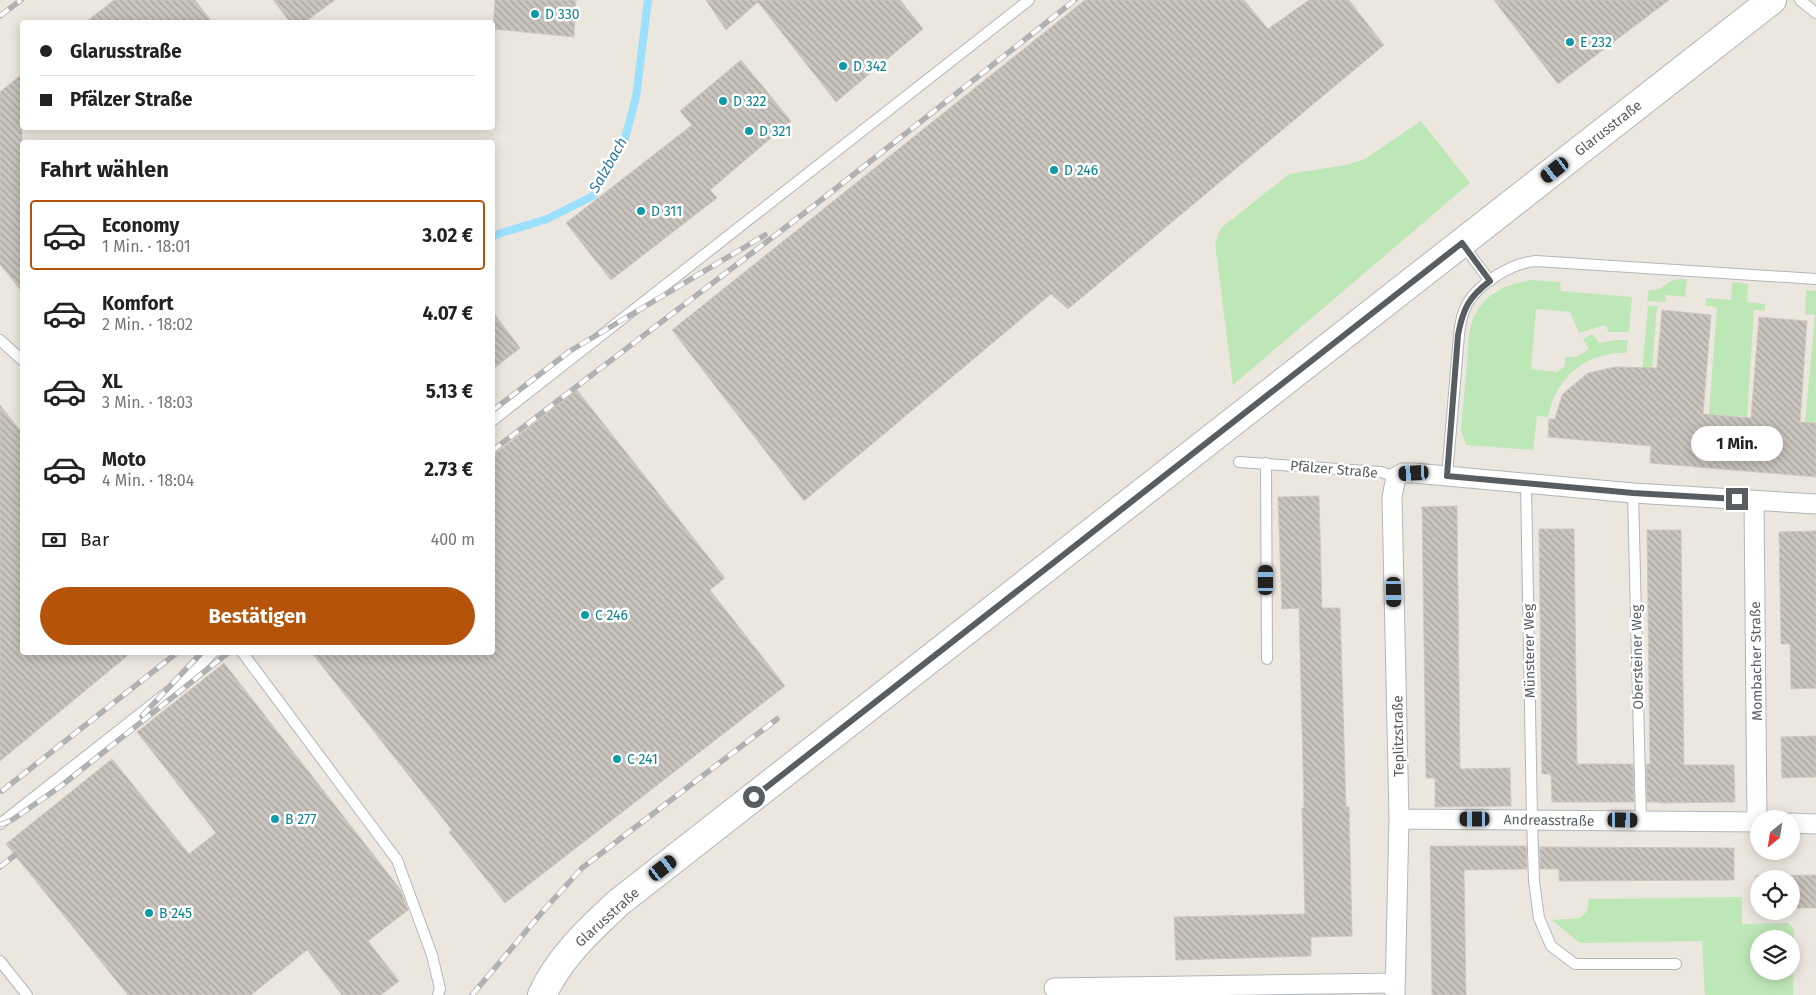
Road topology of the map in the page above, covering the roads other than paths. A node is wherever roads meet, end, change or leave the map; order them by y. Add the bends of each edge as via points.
1 (1029, 0) edge
2 (1772, 0) edge
3 (1800, 0) edge
4 (1816, 13) edge
5 (1462, 243) junction
6 (1816, 279) edge
7 (1490, 281) junction
8 (0, 340) edge
9 (20, 358) edge
10 (495, 419) edge
11 (1239, 462) dead end
12 (1266, 463) junction
13 (1447, 476) junction
14 (1396, 477) junction
15 (1526, 484) junction
16 (1633, 493) junction
17 (1754, 500) junction
18 (1816, 504) edge
19 (209, 655) edge
20 (244, 655) edge
21 (1267, 659) dead end
22 (1758, 810) edge
23 (1399, 819) junction
24 (1532, 819) junction
25 (1641, 821) junction
26 (1750, 822) edge
27 (1800, 823) edge
28 (0, 824) edge
29 (1816, 824) edge
30 (0, 961) edge
31 (1676, 964) dead end
32 (1054, 988) dead end
33 (1395, 989) edge
34 (27, 995) edge
35 (438, 995) edge
36 (542, 995) edge

1 - 10 lane
2 - 5 street, Glarusstraße
3 - 4 lane
5 - 7 lane
5 - 36 street, Glarusstraße via 618,904 567,953
6 - 7 lane via 1536,260 1515,265
7 - 13 lane via 1467,305 1458,335
8 - 9 lane
11 - 12 lane, Pfälzer Straße
12 - 14 lane, Pfälzer Straße via 1381,472
12 - 21 lane
13 - 14 street, Pfälzer Straße via 1402,473
13 - 15 street, Pfälzer Straße
14 - 23 street, Teplitzstraße via 1392,497
15 - 16 street, Pfälzer Straße
15 - 24 lane, Münsterer Weg
16 - 17 street, Pfälzer Straße
16 - 25 lane, Obersteiner Weg
17 - 18 street, Pfälzer Straße
17 - 22 street, Mombacher Straße
19 - 28 lane
20 - 35 lane via 397,860 432,955 440,989
23 - 24 street, Andreasstraße
23 - 33 street, Teplitzstraße
24 - 25 street, Andreasstraße
24 - 31 lane, Münsterer Weg via 1539,918 1551,946 1575,964
25 - 26 street, Andreasstraße
27 - 29 street
30 - 34 lane
32 - 33 street

